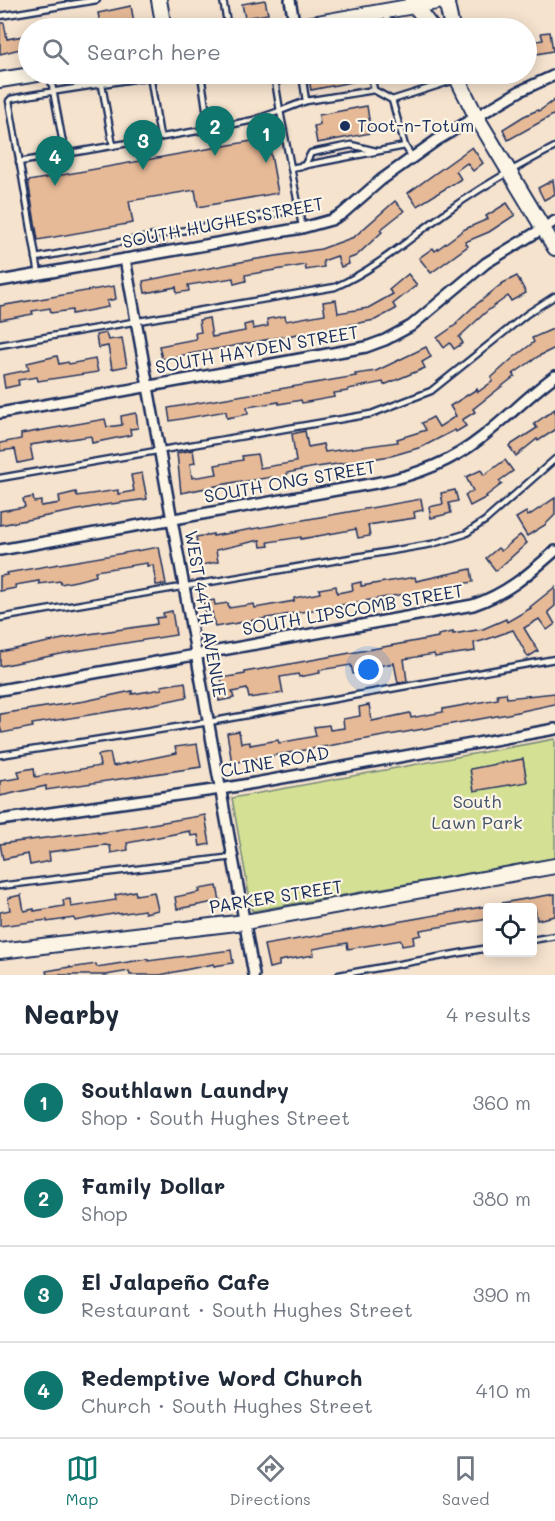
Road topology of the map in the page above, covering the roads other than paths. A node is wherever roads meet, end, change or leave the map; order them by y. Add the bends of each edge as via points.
1 (97, 0) edge
2 (159, 0) edge
3 (223, 0) edge
4 (290, 0) edge
5 (370, 0) edge
6 (447, 0) edge
7 (413, 3) edge
8 (386, 11) junction
9 (0, 16) edge
10 (162, 18) edge
11 (226, 18) edge
12 (292, 18) edge
13 (357, 18) edge
14 (363, 18) edge
15 (387, 18) edge
16 (424, 18) edge
17 (450, 18) edge
18 (555, 75) edge
19 (18, 77) edge
20 (0, 80) edge
21 (537, 83) edge
22 (52, 84) edge
23 (102, 84) joint
24 (151, 84) edge
25 (202, 84) edge
26 (276, 84) edge
27 (303, 84) edge
28 (373, 84) edge
29 (435, 84) edge
30 (461, 84) edge
31 (535, 84) edge
32 (374, 90) junction
33 (54, 92) junction
34 (392, 100) junction
35 (306, 101) junction
36 (473, 110) junction
37 (280, 111) junction
38 (209, 129) junction
39 (160, 137) junction
40 (113, 146) junction
41 (405, 146) junction
42 (555, 147) edge
43 (379, 151) junction
44 (65, 154) junction
45 (412, 157) junction
46 (19, 162) junction
47 (304, 166) junction
48 (291, 168) junction
49 (509, 171) junction
50 (298, 209) junction
51 (549, 225) edge
52 (302, 228) junction
53 (555, 248) edge
54 (36, 258) junction
55 (125, 259) junction
56 (39, 274) junction
57 (0, 281) edge
58 (555, 296) edge
59 (136, 322) junction
60 (0, 345) edge
61 (555, 376) edge
62 (148, 387) junction
63 (0, 413) edge
64 (159, 451) junction
65 (555, 459) edge
66 (0, 478) edge
67 (171, 519) junction
68 (0, 550) edge
69 (555, 551) edge
70 (184, 586) junction
71 (0, 618) edge
72 (196, 655) junction
73 (555, 659) edge
74 (0, 690) edge
75 (208, 722) junction
76 (555, 729) edge
77 (0, 755) edge
78 (221, 789) junction
79 (0, 820) edge
80 (233, 857) junction
81 (555, 866) edge
82 (0, 886) edge
83 (244, 922) junction
84 (555, 936) edge
85 (537, 939) edge
86 (483, 949) edge
87 (0, 951) edge
88 (254, 975) edge
89 (339, 975) edge

1 - 9 lane
2 - 10 main road
3 - 11 lane
4 - 12 street
5 - 13 main road
6 - 7 main road
6 - 17 main road
7 - 8 main road
7 - 16 main road
8 - 14 main road
8 - 15 lane
18 - 21 street, SOUTH HUGHES STREET
19 - 20 main road
22 - 33 lane
23 - 33 lane
23 - 40 lane
24 - 39 lane
25 - 38 lane
26 - 37 lane
27 - 35 lane
28 - 32 lane
29 - 34 lane
30 - 36 main road
31 - 36 street, SOUTH HUGHES STREET
32 - 34 lane
32 - 35 lane
33 - 44 lane
33 - 46 lane via 9,101
34 - 41 lane
35 - 37 lane
36 - 45 street, SOUTH HUGHES STREET
36 - 49 main road
37 - 38 lane
37 - 48 lane
38 - 39 lane
39 - 40 lane
40 - 44 lane
41 - 43 lane
41 - 45 lane
42 - 49 lane
43 - 47 lane
43 - 47 lane via 351,145 310,153
44 - 46 lane
45 - 52 street, SOUTH HUGHES STREET via 342,214
46 - 54 lane
47 - 48 lane
48 - 50 lane
49 - 51 main road
49 - 59 lane via 449,209 376,266 335,287
50 - 52 lane
50 - 54 lane
51 - 53 main road
51 - 62 street, SOUTH HAYDEN STREET via 486,263 423,318 385,340 349,352
52 - 55 street, SOUTH HUGHES STREET
54 - 56 lane
55 - 56 street, SOUTH HUGHES STREET
55 - 59 street, WEST 44TH AVENUE
56 - 57 street, SOUTH HUGHES STREET
58 - 64 lane via 431,391 371,414
59 - 60 lane
59 - 62 street, WEST 44TH AVENUE
61 - 67 street, SOUTH ONG STREET via 480,440 415,474
62 - 63 street, SOUTH HAYDEN STREET
62 - 64 street, WEST 44TH AVENUE
64 - 66 lane
64 - 67 street, WEST 44TH AVENUE
65 - 70 lane via 501,508 465,534 432,544
67 - 68 street, SOUTH ONG STREET
67 - 70 street, WEST 44TH AVENUE
69 - 72 street, SOUTH LIPSCOMB STREET via 514,586 473,605
70 - 71 lane
70 - 72 street, WEST 44TH AVENUE
72 - 74 street, SOUTH LIPSCOMB STREET
72 - 75 street, WEST 44TH AVENUE
73 - 75 lane
75 - 77 lane
75 - 78 street, WEST 44TH AVENUE
76 - 78 street, CLINE ROAD
78 - 79 street, CLINE ROAD
78 - 80 street, WEST 44TH AVENUE
80 - 82 lane
80 - 83 street, WEST 44TH AVENUE
81 - 83 main road, PARKER STREET
83 - 87 main road, PARKER STREET
83 - 88 street, WEST 44TH AVENUE
84 - 85 lane
86 - 89 lane

